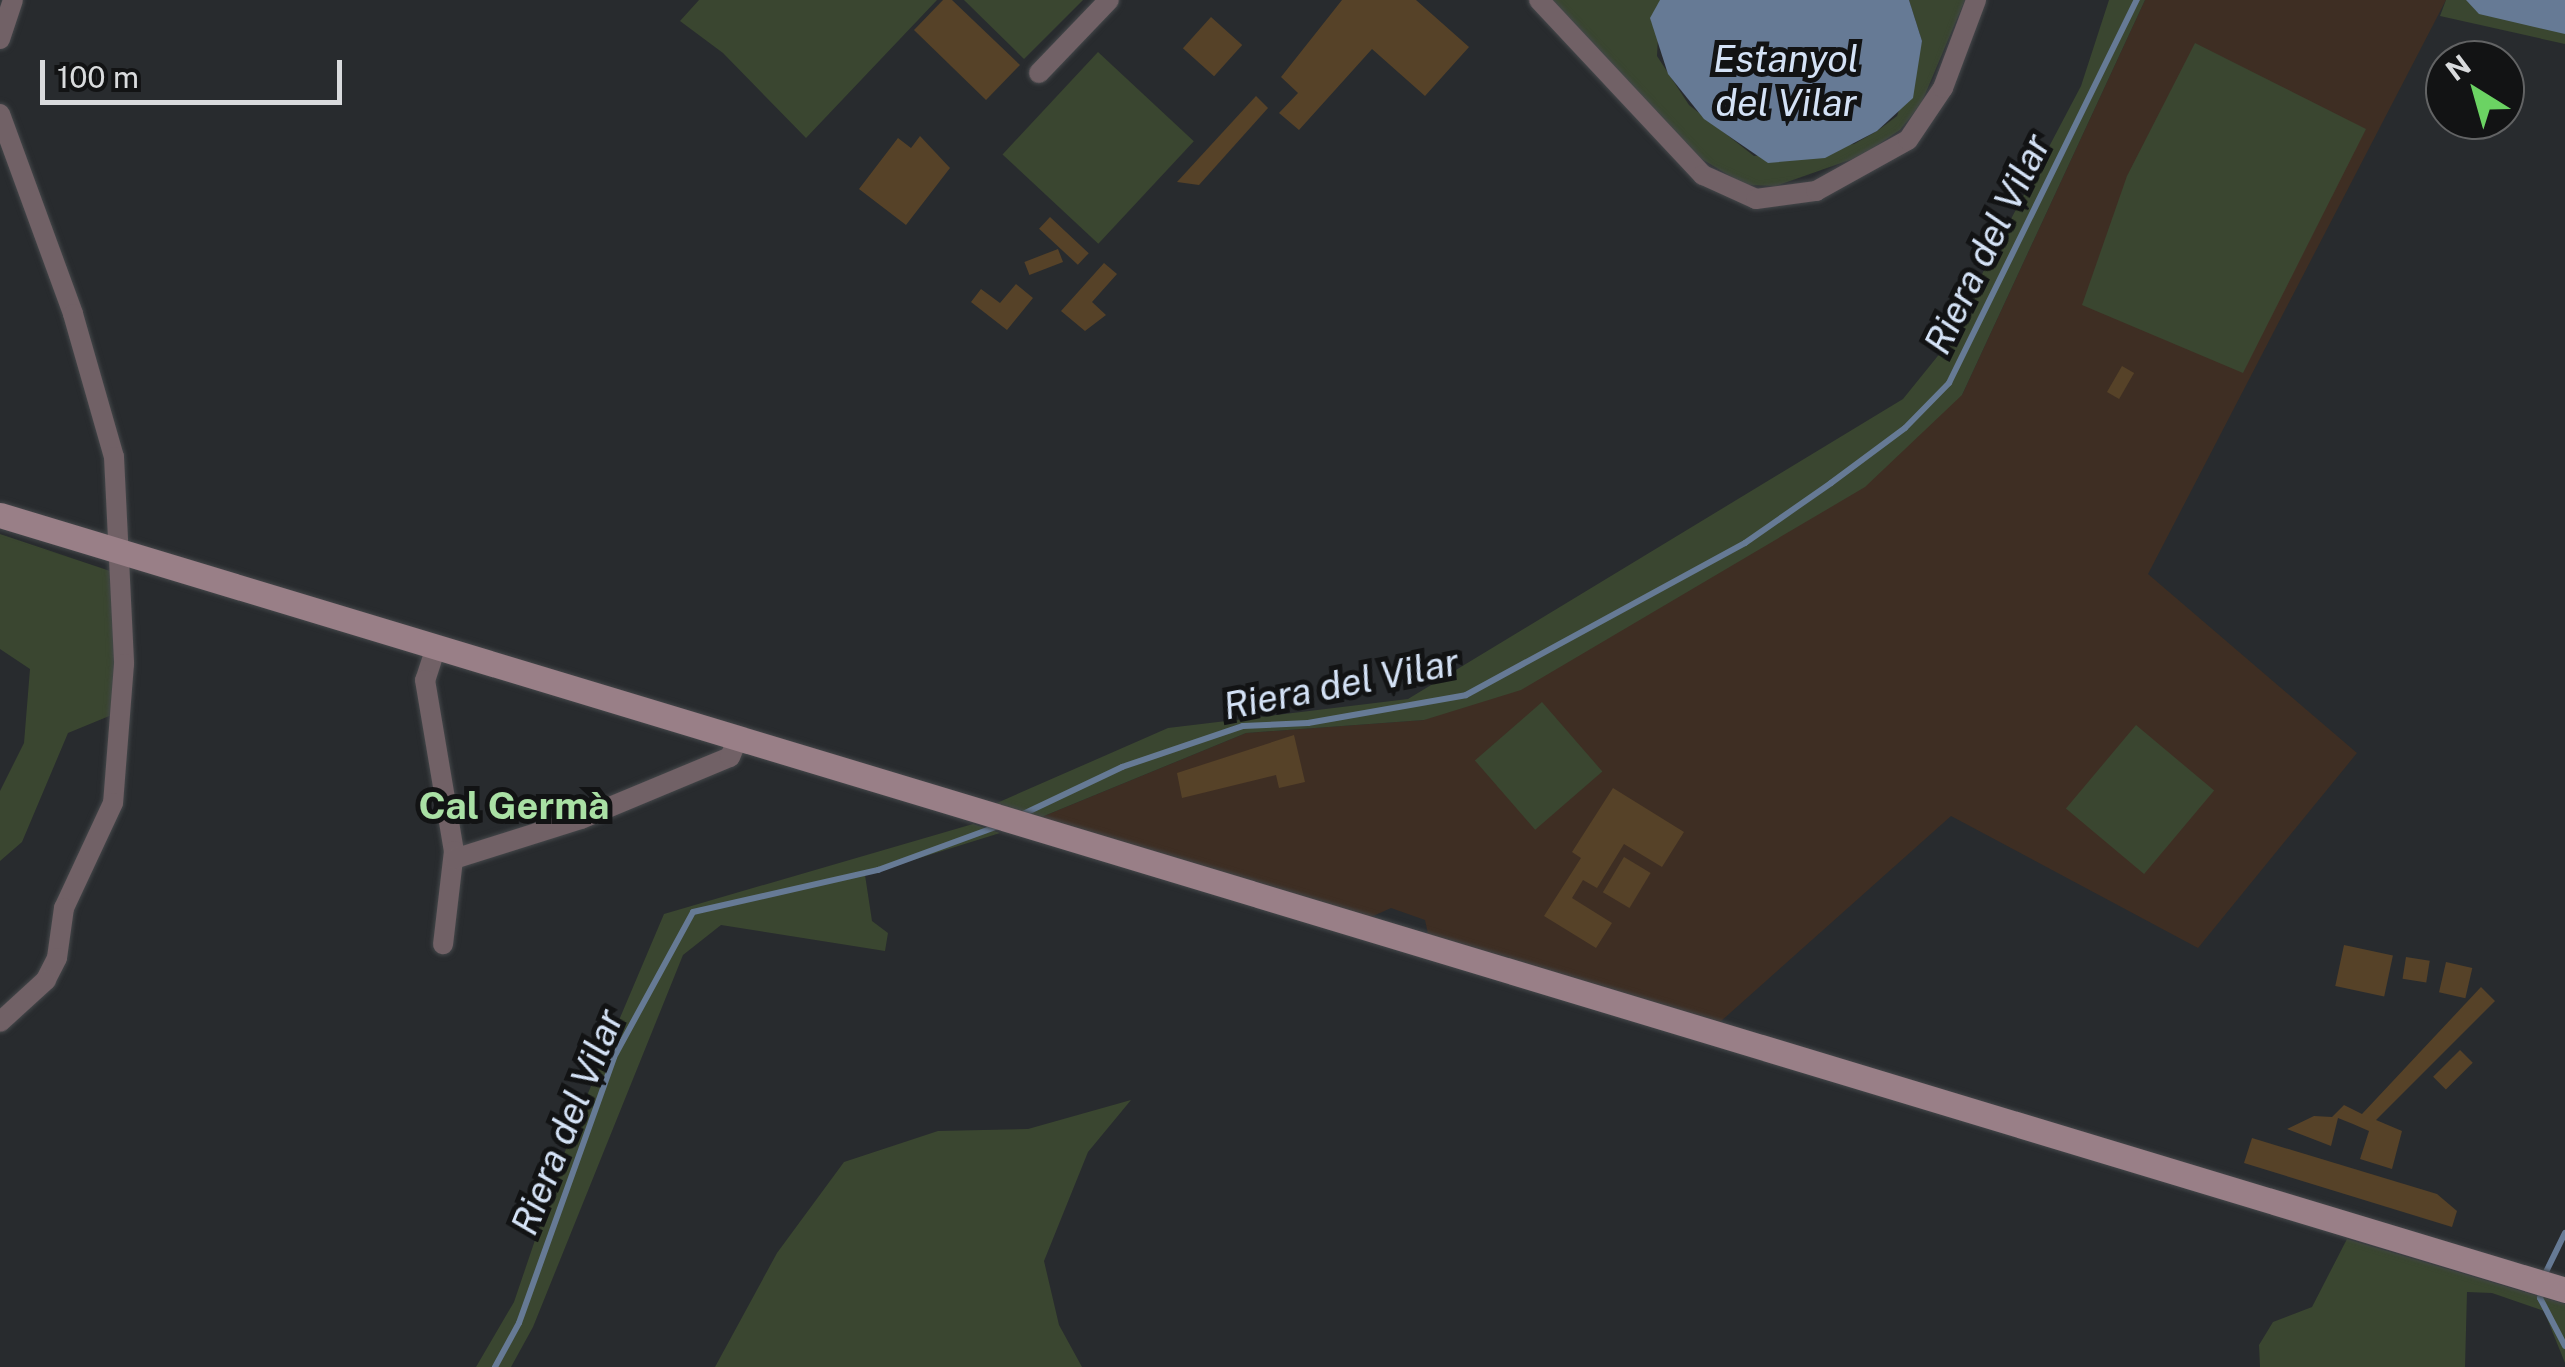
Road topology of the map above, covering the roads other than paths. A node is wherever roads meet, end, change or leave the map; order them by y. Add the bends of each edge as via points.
1 (13, 0) edge
2 (1109, 0) edge
3 (1540, 0) edge
4 (1976, 0) edge
5 (0, 39) edge
6 (1039, 72) dead end
7 (0, 114) edge
8 (0, 516) edge
9 (123, 552) junction
10 (436, 647) junction
11 (738, 738) junction
12 (454, 859) junction
13 (444, 944) dead end
14 (0, 1022) edge
15 (2565, 1290) edge

1 - 5 street
2 - 6 street
3 - 4 street via 1703,175 1756,199 1816,190 1908,140 1944,88
7 - 9 street via 73,314 114,457
8 - 9 main road
9 - 10 main road
9 - 14 street via 124,664 113,803 64,908 46,980
10 - 11 main road
10 - 12 street via 425,680
11 - 12 street via 730,757 581,820
11 - 15 main road
12 - 13 street

